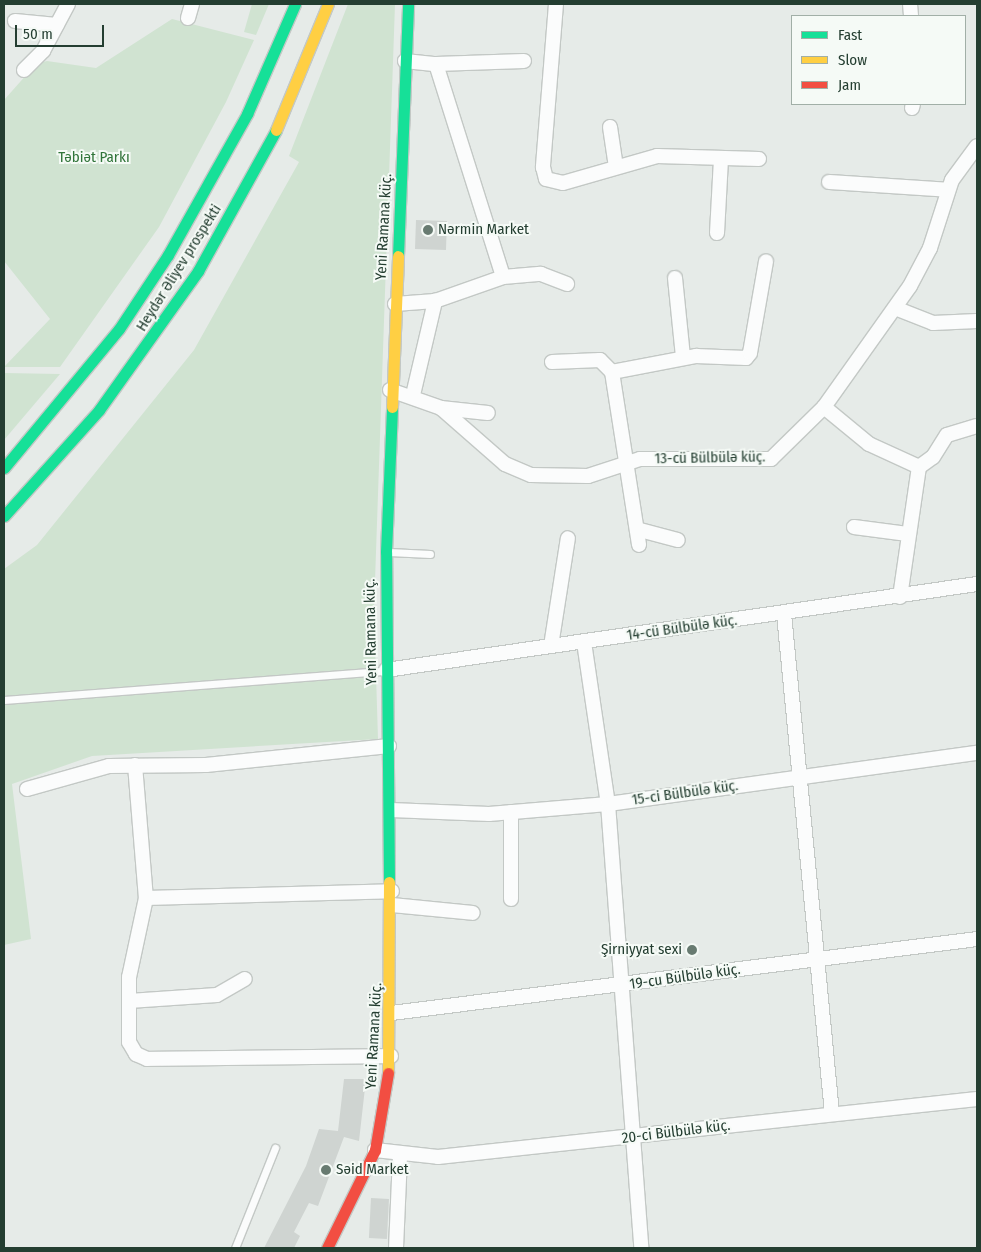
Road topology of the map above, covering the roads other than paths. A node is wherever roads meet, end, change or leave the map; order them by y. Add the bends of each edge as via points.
1 (68, 4) edge
2 (192, 4) edge
3 (295, 4) edge
4 (328, 4) edge
5 (408, 4) edge
6 (556, 4) edge
7 (188, 18) dead end
8 (15, 21) dead end
9 (57, 25) junction
10 (405, 61) junction
11 (524, 61) dead end
12 (436, 64) junction
13 (24, 70) dead end
14 (610, 127) dead end
15 (977, 146) edge
16 (721, 158) junction
17 (760, 159) dead end
18 (616, 166) junction
19 (829, 182) dead end
20 (948, 190) junction
21 (717, 233) dead end
22 (766, 261) dead end
23 (503, 277) junction
24 (675, 278) dead end
25 (567, 284) dead end
26 (435, 301) junction
27 (395, 304) junction
28 (895, 308) junction
29 (977, 321) edge
30 (683, 357) junction
31 (552, 362) dead end
32 (612, 372) junction
33 (390, 390) junction
34 (413, 396) junction
35 (824, 407) junction
36 (441, 408) junction
37 (488, 412) dead end
38 (977, 426) edge
39 (625, 463) junction
40 (918, 467) junction
41 (4, 468) edge
42 (4, 516) edge
43 (854, 528) dead end
44 (640, 530) junction
45 (908, 534) junction
46 (568, 538) dead end
47 (678, 540) dead end
48 (639, 545) dead end
49 (386, 552) junction
50 (430, 554) dead end
51 (977, 584) edge
52 (900, 597) junction
53 (784, 614) junction
54 (584, 642) junction
55 (551, 646) junction
56 (386, 670) junction
57 (4, 700) edge
58 (389, 746) junction
59 (977, 753) edge
60 (135, 765) junction
61 (801, 775) junction
62 (27, 789) dead end
63 (608, 804) junction
64 (391, 810) junction
65 (511, 812) junction
66 (146, 898) junction
67 (392, 898) junction
68 (511, 899) dead end
69 (473, 913) dead end
70 (977, 939) edge
71 (818, 958) junction
72 (245, 979) dead end
73 (620, 986) junction
74 (129, 1001) junction
75 (392, 1013) junction
76 (391, 1056) junction
77 (977, 1100) edge
78 (832, 1113) junction
79 (631, 1138) junction
80 (275, 1148) dead end
81 (375, 1150) junction
82 (400, 1156) junction
83 (235, 1248) edge
84 (327, 1248) edge
85 (396, 1248) edge
86 (641, 1248) edge

1 - 9 street
2 - 7 street
3 - 41 main road, Heydər Əliyev prospekti via 247,114 168,255 119,329
4 - 42 main road, Heydər Əliyev prospekti via 275,131 198,271 99,410
5 - 10 main road, Yeni Ramana küç.
6 - 18 street via 544,167 546,180 563,183
8 - 9 street
9 - 13 street via 43,51
10 - 12 street
10 - 27 main road, Yeni Ramana küç.
11 - 12 street
12 - 23 street
14 - 18 street
15 - 20 street, 13-cü Bülbülə küç.
16 - 17 street
16 - 18 street via 657,156
16 - 21 street
19 - 20 street
20 - 28 street, 13-cü Bülbülə küç. via 930,248
22 - 30 street via 750,353 740,360
23 - 25 street via 541,274
23 - 26 street
24 - 30 street
26 - 27 street
26 - 34 street
27 - 33 main road, Yeni Ramana küç.
28 - 29 street via 933,323
28 - 35 street, 13-cü Bülbülə küç.
30 - 32 street
31 - 32 street via 600,360
32 - 39 street
33 - 34 street, 13-cü Bülbülə küç.
33 - 49 main road, Yeni Ramana küç.
34 - 36 street, 13-cü Bülbülə küç.
35 - 39 street, 13-cü Bülbülə küç. via 771,458
35 - 40 street via 869,444
36 - 37 street
36 - 39 street, 13-cü Bülbülə küç. via 504,464 531,475 588,476
38 - 40 street via 947,435 933,457
39 - 44 street
40 - 45 street
43 - 45 street
44 - 47 street
44 - 48 street
45 - 52 street
46 - 55 street
49 - 50 lane
49 - 56 main road, Yeni Ramana küç.
51 - 52 street, 14-cü Bülbülə küç.
52 - 53 street, 14-cü Bülbülə küç.
53 - 54 street, 14-cü Bülbülə küç.
53 - 61 street
54 - 55 street, 14-cü Bülbülə küç.
54 - 63 street
55 - 56 street, 14-cü Bülbülə küç.
56 - 57 lane
56 - 58 main road, Yeni Ramana küç.
58 - 60 street via 206,765
58 - 64 main road, Yeni Ramana küç.
59 - 61 street, 15-ci Bülbülə küç.
60 - 62 street via 81,771
60 - 66 street
61 - 63 street, 15-ci Bülbülə küç.
61 - 71 street
63 - 65 street, 15-ci Bülbülə küç.
63 - 73 street
64 - 65 street, 15-ci Bülbülə küç.
64 - 67 main road, Yeni Ramana küç.
65 - 68 street
66 - 67 street
66 - 74 street via 132,957
67 - 69 street
67 - 75 main road, Yeni Ramana küç.
70 - 71 street, 19-cu Bülbülə küç.
71 - 73 street, 19-cu Bülbülə küç.
71 - 78 street
72 - 74 street via 217,995
73 - 75 street, 19-cu Bülbülə küç.
73 - 79 street
74 - 76 street via 129,1042 136,1054 147,1059
75 - 76 main road, Yeni Ramana küç.
76 - 81 main road, Yeni Ramana küç.
77 - 78 street, 20-ci Bülbülə küç.
78 - 79 street, 20-ci Bülbülə küç.
79 - 82 street, 20-ci Bülbülə küç. via 438,1157
79 - 86 street
80 - 83 lane
81 - 82 street, 20-ci Bülbülə küç.
81 - 84 main road, Yeni Ramana küç.
82 - 85 street

